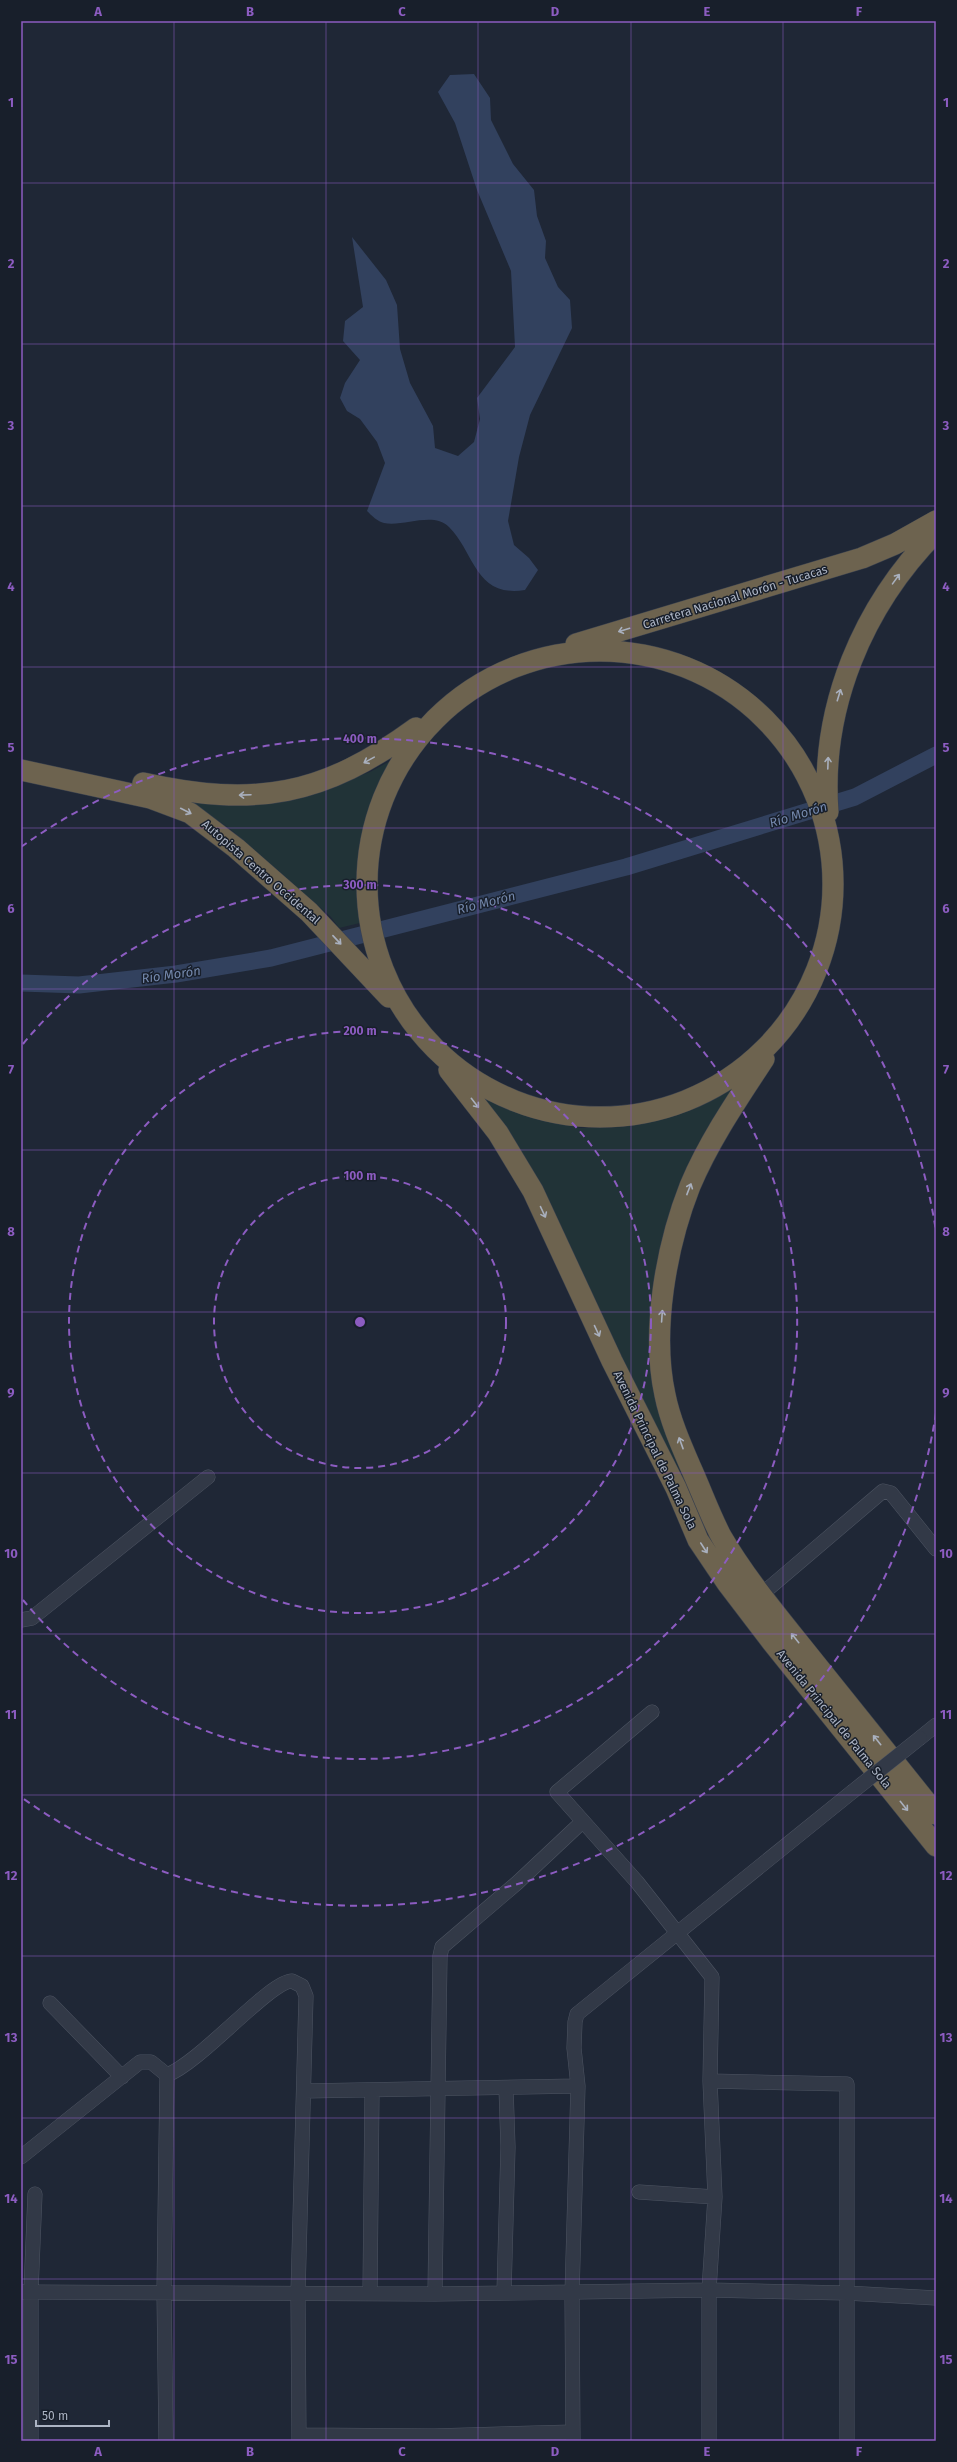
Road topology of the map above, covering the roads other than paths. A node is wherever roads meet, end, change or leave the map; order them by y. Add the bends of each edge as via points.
1 (936, 520) edge
2 (936, 532) edge
3 (529, 661) junction
4 (447, 706) junction
5 (21, 756) edge
6 (21, 770) edge
7 (822, 795) junction
8 (790, 1020) junction
9 (416, 1028) junction
10 (208, 1477) dead end
11 (936, 1549) edge
12 (762, 1594) junction
13 (21, 1620) edge
14 (652, 1712) dead end
15 (936, 1725) edge
16 (936, 1814) edge
17 (582, 1822) junction
18 (936, 1846) edge
19 (677, 1933) junction
20 (50, 2003) dead end
21 (167, 2075) junction
22 (122, 2077) junction
23 (710, 2081) junction
24 (578, 2086) junction
25 (438, 2087) junction
26 (506, 2088) junction
27 (304, 2091) junction
28 (372, 2091) junction
29 (21, 2157) edge
30 (639, 2192) dead end
31 (36, 2194) dead end
32 (715, 2197) junction
33 (709, 2290) junction
34 (26, 2291) edge
35 (164, 2292) junction
36 (298, 2293) junction
37 (504, 2293) junction
38 (846, 2293) junction
39 (370, 2294) junction
40 (435, 2294) junction
41 (572, 2294) junction
42 (936, 2298) edge
43 (573, 2437) edge
44 (299, 2438) edge
45 (434, 2439) edge
46 (31, 2441) edge
47 (166, 2441) edge
48 (709, 2441) edge
49 (847, 2441) edge

1 -> 3 highway, Carretera Nacional Morón - Tucacas via 895,544 862,558 569,646
7 -> 2 highway via 830,733 850,664 866,628 885,595
3 - 4 highway via 483,681
3 - 7 highway via 565,653 603,650 653,657 694,671 738,696 771,725
4 -> 5 highway via 373,758 351,770 312,785 270,794 231,796 172,789
4 - 9 highway via 409,747 382,797 368,851 366,888 369,923 378,956 395,996
6 -> 9 highway, Autopista Centro Occidental via 150,798 185,810 210,826 299,903 357,962
7 - 8 highway via 834,879 828,935 815,976
8 - 9 highway via 762,1053 722,1083 671,1106 615,1116 559,1113 505,1096 456,1067
12 -> 8 highway, Avenida Principal de Palma Sola via 721,1535 682,1446 665,1397 661,1360 662,1326 671,1249 691,1185 718,1131
9 -> 18 highway, Avenida Principal de Palma Sola via 498,1133 530,1185 612,1361 676,1488 698,1540 768,1636
10 - 13 street via 32,1618
11 - 12 street via 891,1493 883,1491
16 -> 12 highway, Avenida Principal de Palma Sola
14 - 17 street via 557,1792
15 - 19 street, bridge
17 - 19 street via 637,1882
17 - 25 street via 517,1884 442,1947
19 - 23 street via 712,1977
19 - 24 street via 577,2014 574,2048
20 - 22 street
21 - 22 street via 147,2061 140,2062
21 - 27 street via 178,2070 212,2044 278,1985 292,1981 302,1986 306,1996
21 - 35 street
22 - 29 street
23 - 32 street
23 - 38 street via 847,2084
24 - 26 street
24 - 41 street
25 - 26 street
25 - 28 street
25 - 40 street
26 - 37 street via 508,2147
27 - 28 street
27 - 36 street
28 - 39 street
30 - 32 street
31 - 34 street
32 - 33 street
33 - 38 street
33 - 41 street
33 - 48 street
34 - 35 street
34 - 46 street
35 - 36 street
35 - 47 street
36 - 39 street
36 - 44 street
37 - 40 street
37 - 41 street
38 - 42 street
38 - 49 street
39 - 40 street
41 - 43 street
43 - 45 street
44 - 45 street

